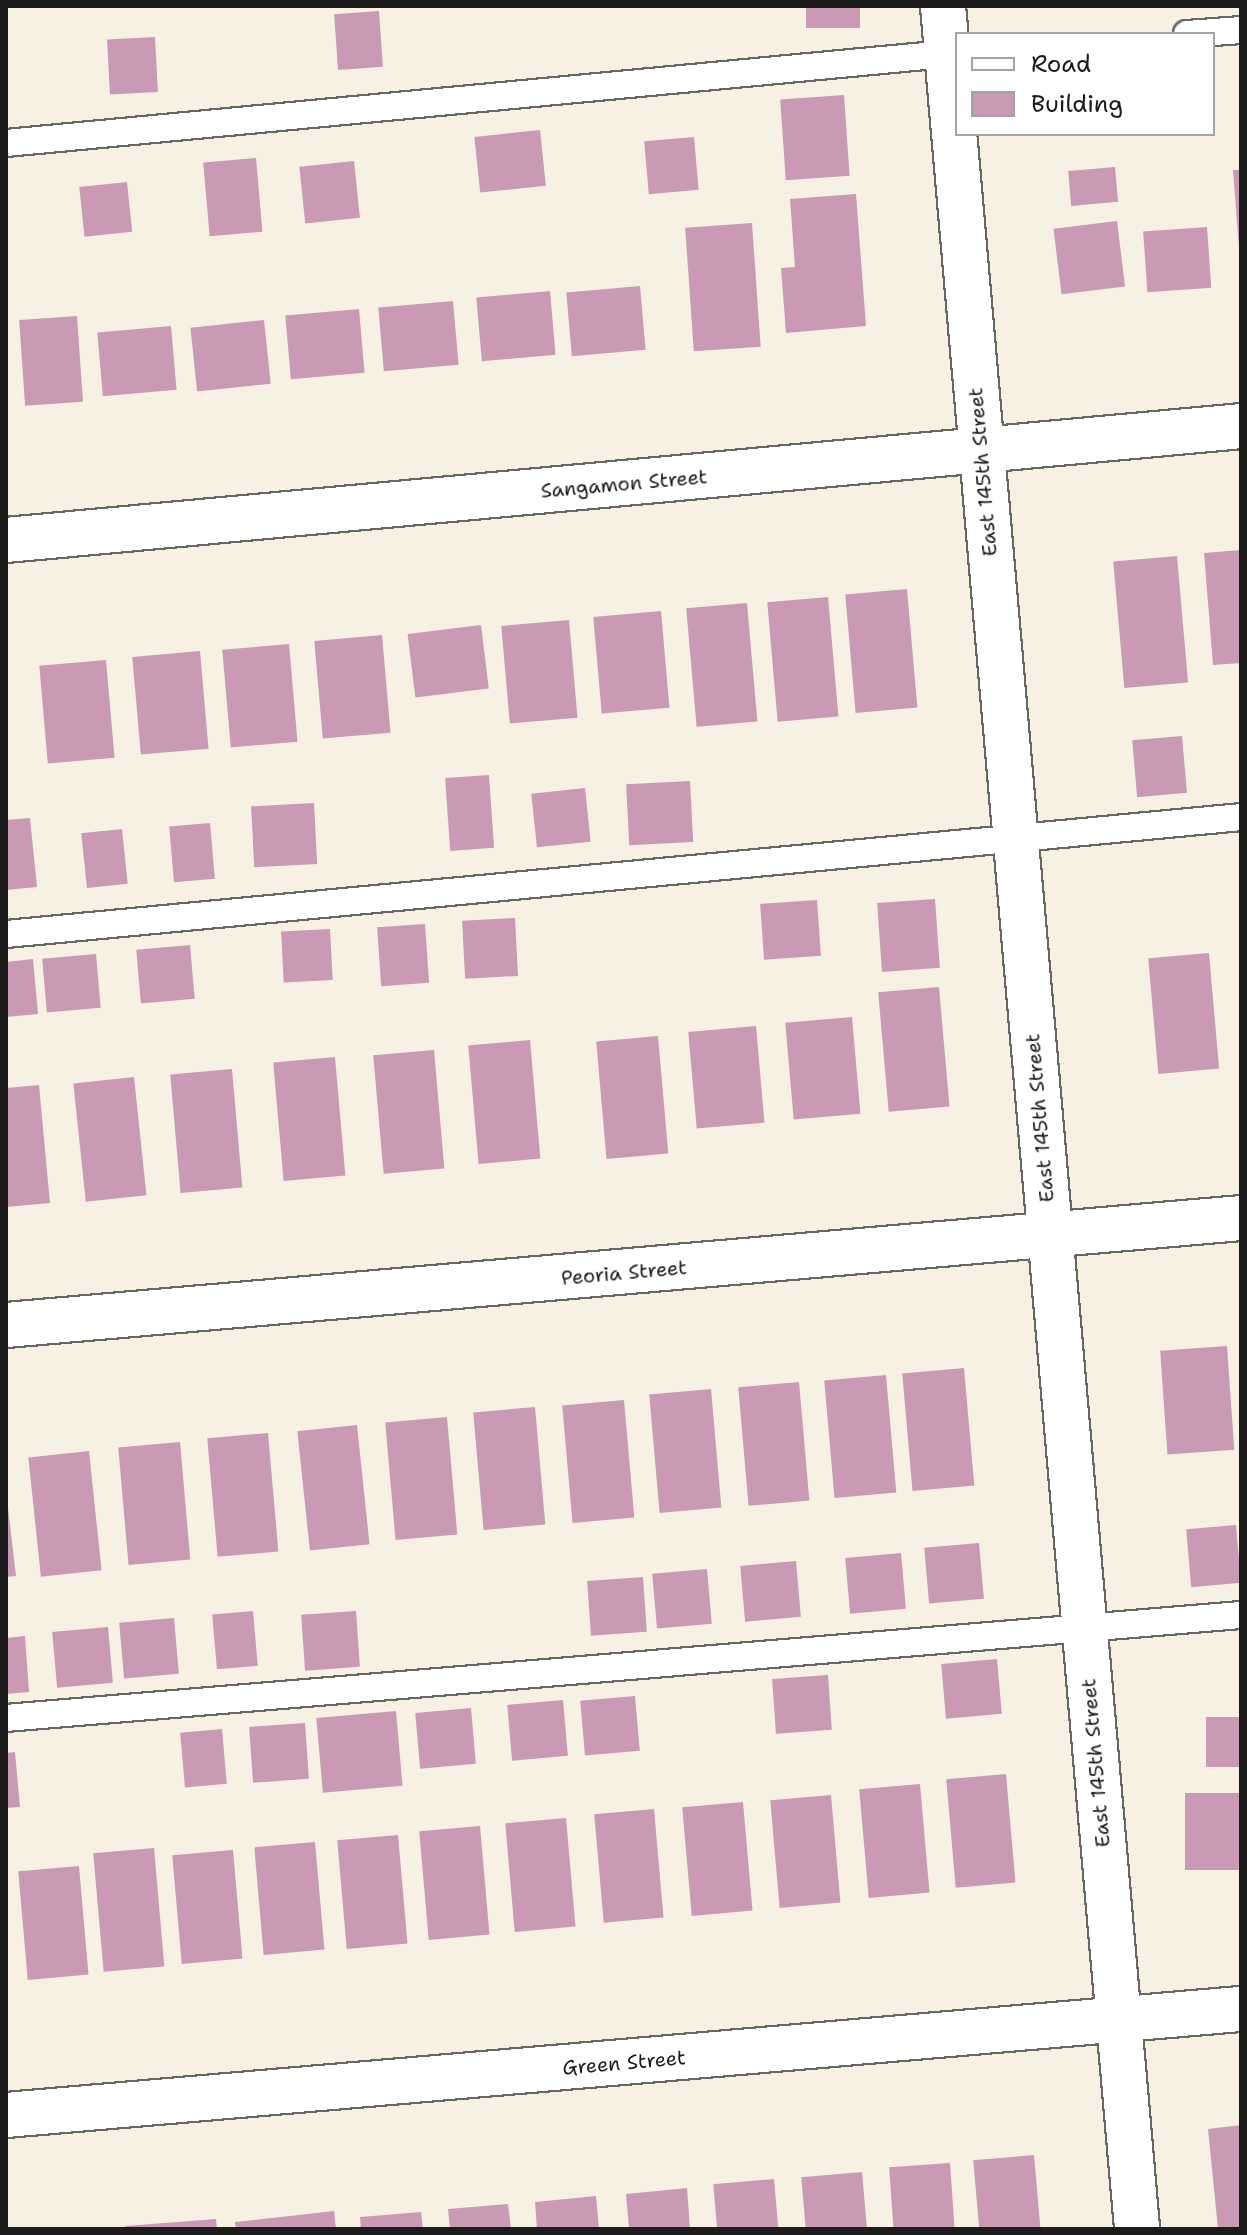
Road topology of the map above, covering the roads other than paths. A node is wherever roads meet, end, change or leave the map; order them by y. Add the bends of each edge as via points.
1 (943, 6) edge
2 (1241, 30) edge
3 (1214, 32) edge
4 (952, 54) edge
5 (955, 95) edge
6 (958, 136) edge
7 (6, 143) edge
8 (1241, 426) edge
9 (981, 451) junction
10 (6, 540) edge
11 (1241, 817) edge
12 (1015, 839) junction
13 (6, 934) edge
14 (1241, 1218) edge
15 (1050, 1236) junction
16 (6, 1325) edge
17 (1241, 1615) edge
18 (1085, 1631) junction
19 (6, 1718) edge
20 (1241, 2009) edge
21 (1119, 2021) junction
22 (6, 2115) edge
23 (1137, 2229) edge

1 - 4 street, East 145th Street
2 - 3 lane
4 - 5 street, East 145th Street
4 - 7 lane
6 - 9 street, East 145th Street
8 - 9 street, Sangamon Street
9 - 10 street, Sangamon Street
9 - 12 street, East 145th Street
11 - 12 lane
12 - 13 lane
12 - 15 street, East 145th Street
14 - 15 street, Peoria Street
15 - 16 street, Peoria Street
15 - 18 street, East 145th Street
17 - 18 lane
18 - 19 lane
18 - 21 street, East 145th Street
20 - 21 street, Green Street
21 - 22 street, Green Street
21 - 23 street, East 145th Street

